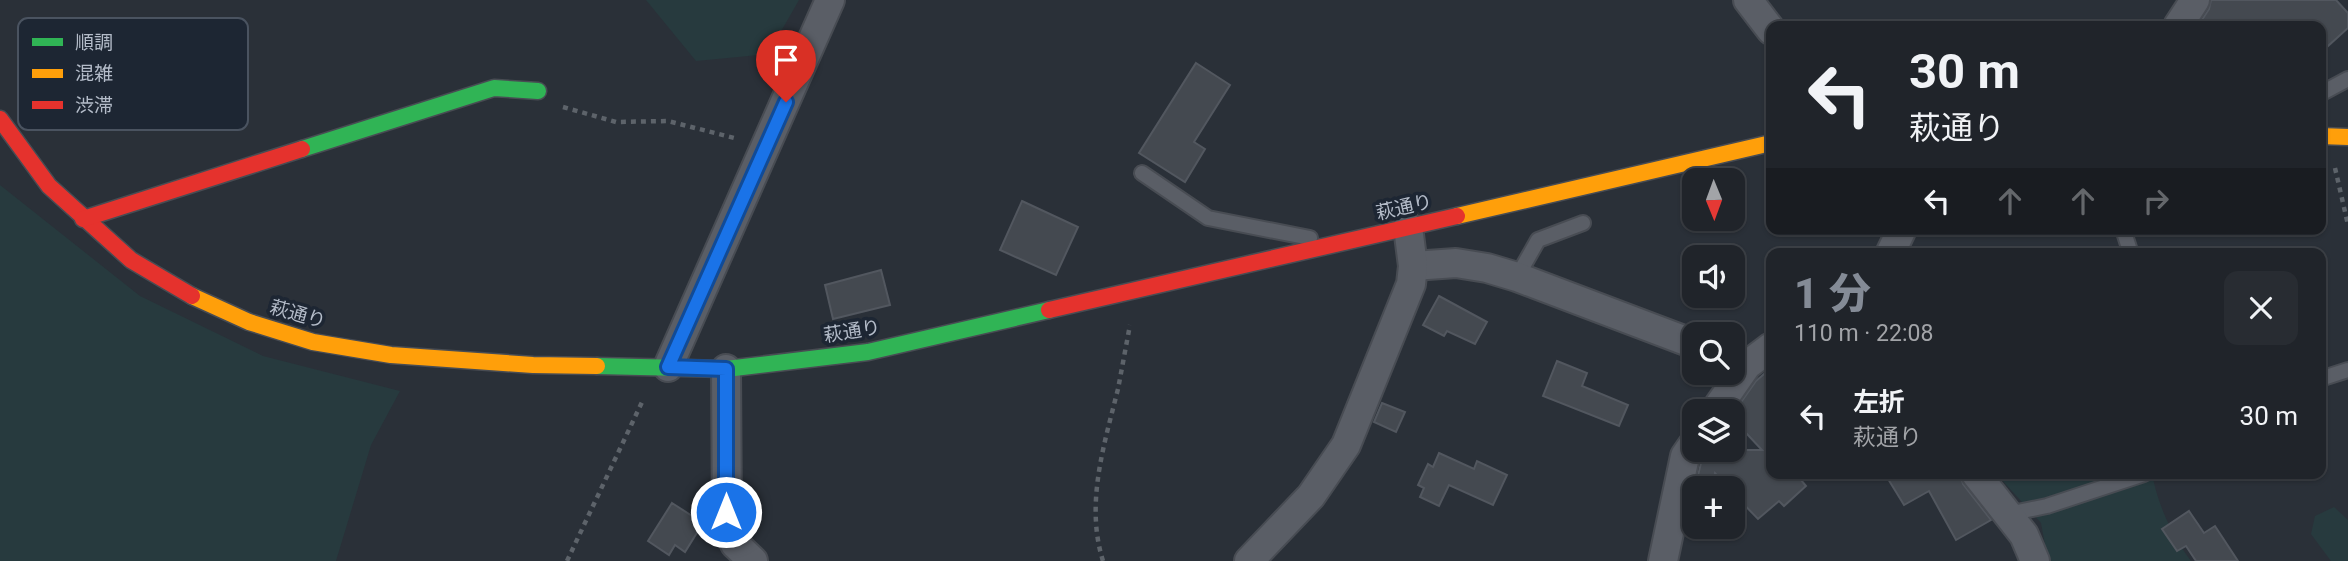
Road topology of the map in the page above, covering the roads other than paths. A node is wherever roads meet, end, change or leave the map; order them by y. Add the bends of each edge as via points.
1 (830, 0) edge
2 (1748, 0) edge
3 (2195, 0) edge
4 (2182, 21) edge
5 (1766, 23) edge
6 (2348, 79) edge
7 (538, 91) road end
8 (2326, 91) edge
9 (0, 119) edge
10 (2326, 136) edge
11 (2348, 137) edge
12 (1766, 143) edge
13 (1142, 173) dead end
14 (83, 219) junction
15 (1583, 223) dead end
16 (1408, 228) junction
17 (1329, 245) junction
18 (1413, 266) junction
19 (1517, 276) junction
20 (1682, 339) edge
21 (1766, 349) edge
22 (1745, 360) edge
23 (664, 367) junction
24 (726, 369) junction
25 (2348, 370) edge
26 (2326, 377) edge
27 (1684, 462) edge
28 (1980, 479) edge
29 (2129, 479) edge
30 (2008, 514) junction
31 (1262, 555) edge
32 (753, 561) edge
33 (1662, 561) edge
34 (2035, 561) edge

1 - 23 street
2 - 5 street
3 - 4 street
6 - 8 lane
7 - 14 street via 494,88
9 - 14 street, 萩通り via 49,186
10 - 11 street
12 - 16 street, 萩通り
13 - 17 lane via 1208,218 1302,235
14 - 23 street, 萩通り via 131,260 189,295 250,322 313,342 391,355
15 - 19 lane via 1538,240
16 - 17 street, 萩通り
16 - 18 street
17 - 24 street, 萩通り via 868,352
18 - 19 street via 1456,264
18 - 31 street via 1411,284 1346,445
19 - 20 street
21 - 22 street
23 - 24 street, 萩通り
24 - 32 street via 727,524 735,544
25 - 26 lane
27 - 33 street
28 - 30 street
29 - 30 lane
30 - 34 street

